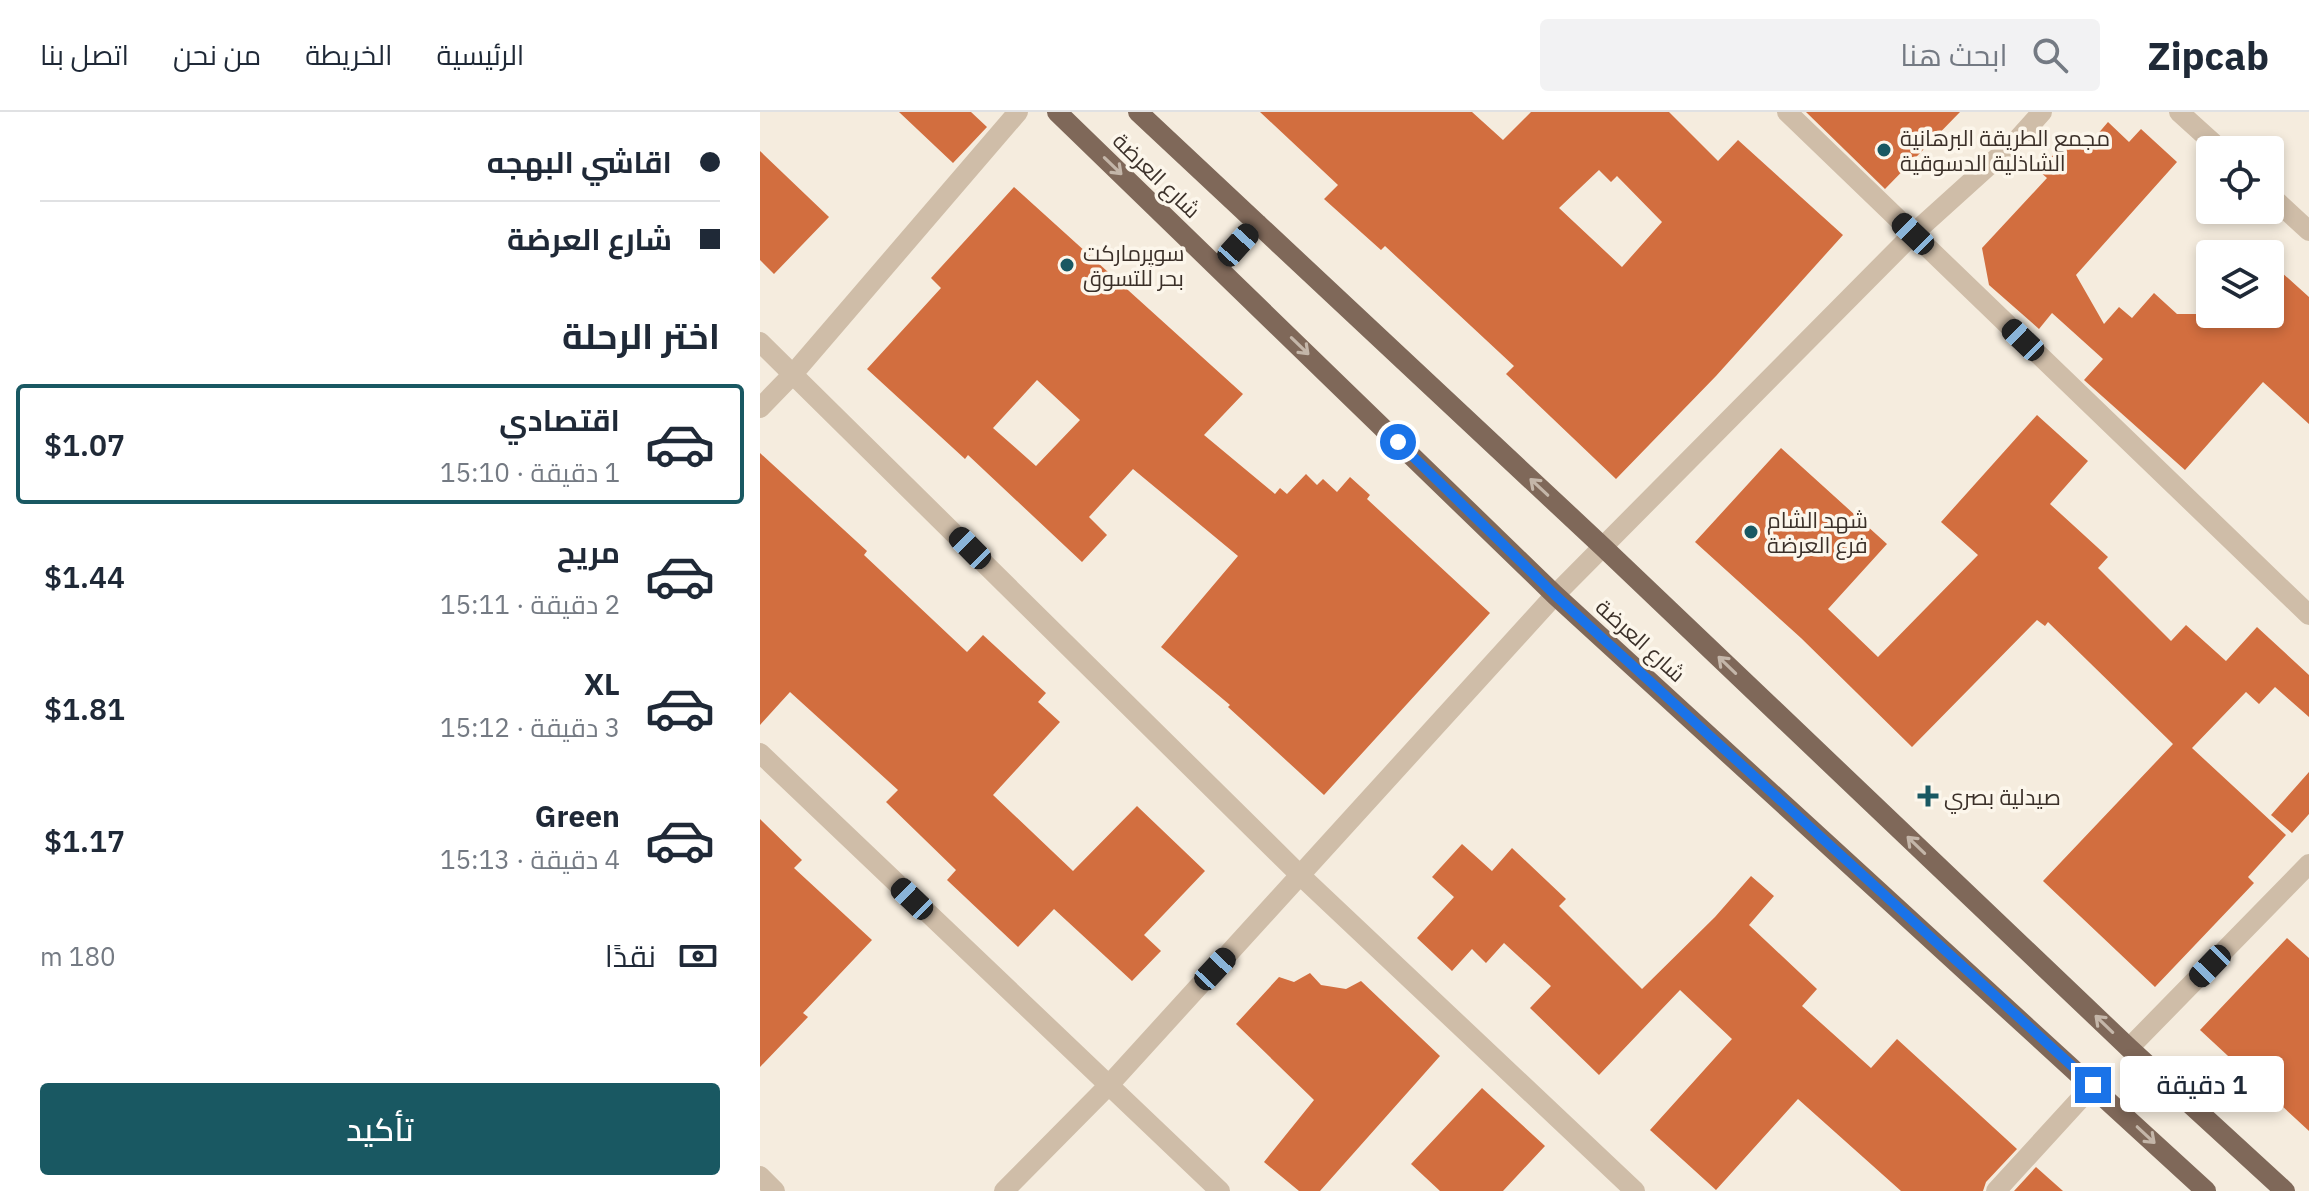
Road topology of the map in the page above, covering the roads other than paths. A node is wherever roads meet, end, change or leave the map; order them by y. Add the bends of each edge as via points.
1 (1018, 112) edge
2 (1057, 112) edge
3 (1138, 112) edge
4 (1787, 112) edge
5 (2042, 112) edge
6 (2179, 112) edge
7 (2206, 136) edge
8 (2284, 208) edge
9 (1258, 224) junction
10 (2309, 231) edge
11 (1913, 234) junction
12 (1218, 267) junction
13 (760, 342) edge
14 (793, 374) junction
15 (760, 408) edge
16 (1603, 547) junction
17 (1555, 595) junction
18 (2309, 615) edge
19 (760, 753) edge
20 (2309, 864) edge
21 (1301, 876) junction
22 (2129, 1048) junction
23 (2093, 1085) junction
24 (1108, 1086) junction
25 (760, 1176) edge
26 (775, 1191) edge
27 (1004, 1191) edge
28 (1220, 1191) edge
29 (1635, 1191) edge
30 (1996, 1191) edge
31 (2206, 1191) edge
32 (2285, 1191) edge

1 - 14 street
2 -> 12 main road, شارع العرضة
3 - 9 main road, شارع العرضة
4 - 11 street
5 - 11 street
6 - 7 street
8 - 10 street
9 - 12 main road
16 -> 9 main road, شارع العرضة
11 - 16 street
11 - 18 street
12 -> 17 main road, شارع العرضة
13 - 14 street
14 - 15 street
14 - 21 street
16 - 17 street
22 -> 16 main road, شارع العرضة
17 - 21 street
17 - 23 main road, شارع العرضة
19 - 24 street
20 - 22 street
21 - 24 street
21 - 29 street
22 - 32 main road, شارع العرضة
23 - 30 street
23 -> 31 main road, شارع العرضة
24 - 27 street
24 - 28 street
25 - 26 street

